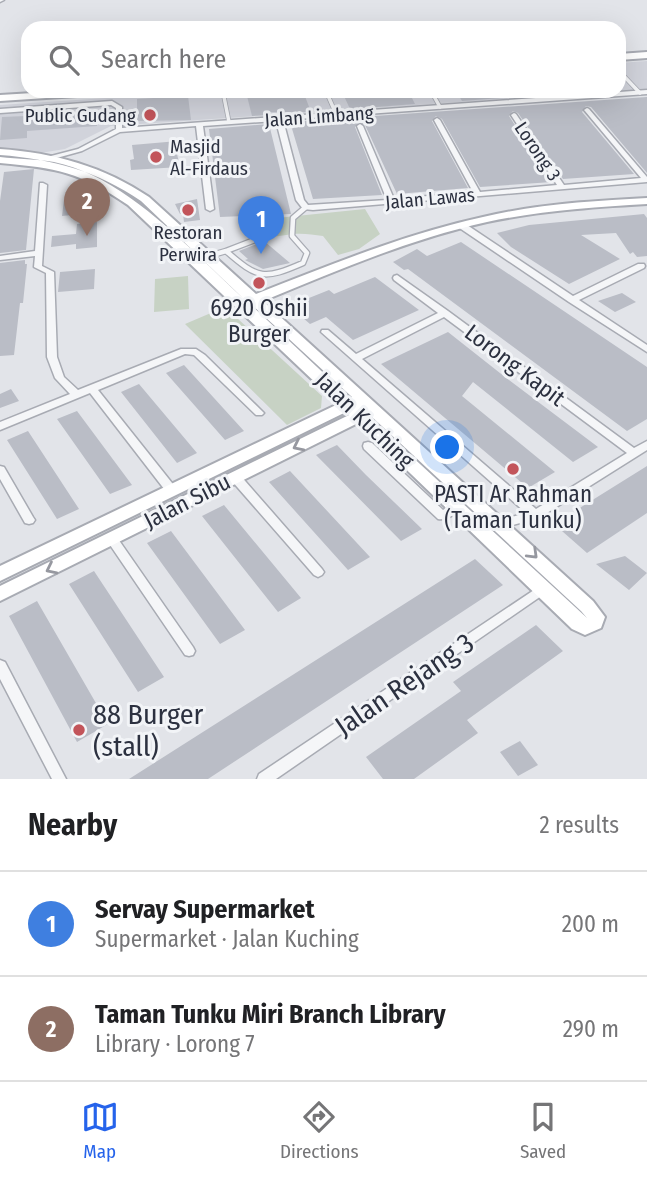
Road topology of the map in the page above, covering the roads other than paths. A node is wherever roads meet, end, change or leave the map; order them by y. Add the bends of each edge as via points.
1 (647, 52) edge
2 (626, 54) edge
3 (626, 77) edge
4 (21, 90) edge
5 (0, 92) edge
6 (644, 92) edge
7 (626, 93) edge
8 (21, 97) edge
9 (0, 98) edge
10 (224, 98) edge
11 (329, 98) edge
12 (435, 98) edge
13 (556, 98) edge
14 (541, 99) joint
15 (440, 107) junction
16 (587, 110) dead end
17 (0, 111) edge
18 (336, 114) junction
19 (514, 115) dead end
20 (279, 118) junction
21 (437, 120) dead end
22 (229, 122) junction
23 (199, 124) junction
24 (360, 127) dead end
25 (119, 130) junction
26 (80, 150) junction
27 (0, 152) edge
28 (53, 157) junction
29 (0, 160) edge
30 (79, 164) junction
31 (647, 180) edge
32 (43, 185) dead end
33 (562, 187) junction
34 (478, 194) junction
35 (647, 201) edge
36 (392, 202) junction
37 (306, 207) junction
38 (210, 209) dead end
39 (461, 225) junction
40 (260, 238) dead end
41 (226, 251) junction
42 (38, 253) junction
43 (209, 256) junction
44 (0, 257) edge
45 (303, 263) junction
46 (641, 266) dead end
47 (317, 275) junction
48 (397, 278) dead end
49 (240, 284) junction
50 (283, 288) junction
51 (572, 300) junction
52 (249, 301) junction
53 (445, 313) junction
54 (273, 314) junction
55 (325, 332) dead end
56 (647, 349) edge
57 (357, 358) junction
58 (91, 388) junction
59 (76, 394) junction
60 (369, 403) junction
61 (354, 410) junction
62 (259, 413) dead end
63 (0, 426) edge
64 (647, 444) edge
65 (368, 446) dead end
66 (634, 453) junction
67 (0, 470) edge
68 (235, 477) junction
69 (172, 491) junction
70 (457, 507) junction
71 (535, 515) junction
72 (29, 520) dead end
73 (501, 524) junction
74 (112, 539) junction
75 (70, 550) junction
76 (318, 572) dead end
77 (0, 574) edge
78 (543, 589) junction
79 (0, 594) edge
80 (189, 651) dead end
81 (0, 666) edge
82 (59, 779) edge
83 (264, 779) edge

1 - 2 street
3 - 6 lane
4 - 5 street
6 - 7 street, Jalan Limbang
8 - 9 street
10 - 22 lane
11 - 18 lane
12 - 15 lane
13 - 14 street, Jalan Limbang
14 - 15 street, Jalan Limbang
15 - 18 street, Jalan Limbang
16 - 31 street
17 - 25 street via 112,103 119,107
18 - 20 street, Jalan Limbang
19 - 33 street, Lorong 3
20 - 22 street, Jalan Limbang
20 - 37 street via 300,200
21 - 34 street
22 - 23 street, Jalan Limbang
23 - 25 street, Jalan Limbang
23 - 38 street
24 - 36 street
25 - 26 street, Jalan Limbang
26 - 28 street, Jalan Limbang
26 - 30 street
27 - 28 street, Jalan Kuching
28 - 30 street, Jalan Kuching
29 - 52 street, Jalan Kuching via 53,165 104,184
30 - 43 street, Jalan Kuching via 129,187
31 - 33 street, Jalan Lawas
32 - 42 street
33 - 34 street, Jalan Lawas
34 - 36 street, Jalan Lawas
35 - 39 street via 530,211
36 - 37 street, Jalan Lawas
37 - 45 lane via 293,218 292,236 307,253
39 - 47 street
39 - 51 street
40 - 41 lane
41 - 43 lane
41 - 45 lane via 261,278
42 - 44 street
42 - 59 street via 38,267 50,272 52,357 60,377
43 - 49 street, Jalan Kuching
45 - 47 lane
46 - 51 street
47 - 50 street
48 - 53 street, Lorong Kapit
49 - 50 street
49 - 52 street, Jalan Kuching
50 - 52 street
50 - 54 street via 273,302
51 - 56 street
52 - 54 street, Jalan Kuching
52 - 61 street, Jalan Kuching
53 - 57 street
53 - 66 street, Lorong Kapit
54 - 60 street, Jalan Kuching
55 - 57 street
57 - 71 street
58 - 59 street
58 - 62 street via 189,351 202,357
58 - 69 street
59 - 63 street
60 - 61 street, Jalan Sibu
60 - 73 street, Jalan Kuching
61 -> 68 street, Jalan Sibu
61 - 69 street, Jalan Sibu
61 - 70 street, Jalan Kuching
64 - 66 street
65 - 70 street via 442,516
66 - 71 street
67 - 72 street
68 - 74 street, Jalan Sibu
68 - 76 street
69 - 75 street, Jalan Sibu
70 - 78 street, Jalan Kuching
71 - 73 street
73 -> 78 street, Jalan Kuching via 586,606 596,617 595,623 578,624
74 - 75 street, Jalan Sibu
74 - 80 street
75 - 77 street, Jalan Sibu
75 -> 79 street, Jalan Sibu
78 - 83 street, Jalan Rejang 3
81 - 82 street

